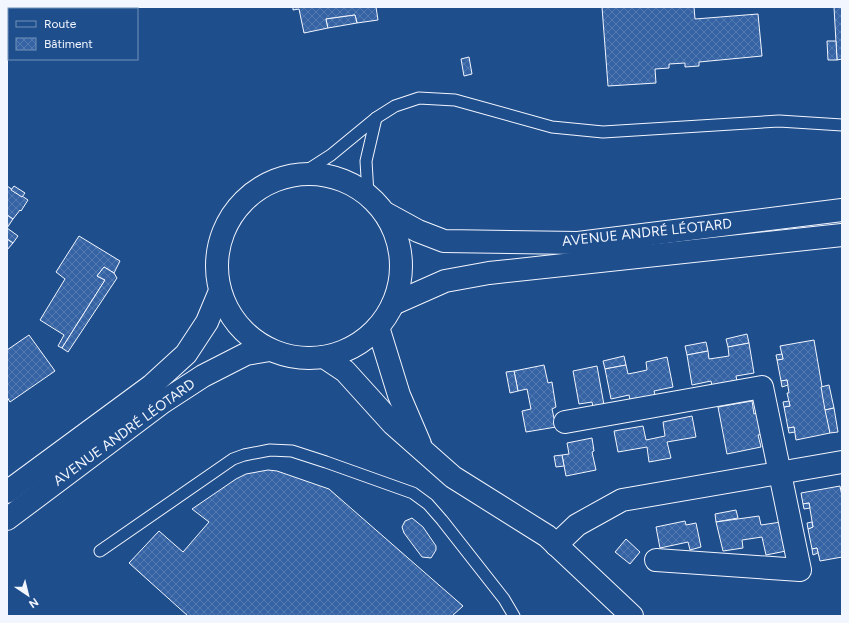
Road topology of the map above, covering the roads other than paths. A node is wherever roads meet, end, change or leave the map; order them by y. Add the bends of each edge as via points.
1 (376, 118) junction
2 (842, 125) edge
3 (303, 174) junction
4 (368, 194) junction
5 (842, 210) edge
6 (385, 213) junction
7 (842, 235) edge
8 (220, 291) junction
9 (393, 304) junction
10 (378, 327) junction
11 (270, 350) junction
12 (324, 357) junction
13 (565, 422) dead end
14 (424, 452) junction
15 (842, 462) edge
16 (780, 473) junction
17 (7, 492) edge
18 (7, 519) edge
19 (556, 545) junction
20 (100, 551) dead end
21 (656, 560) dead end
22 (514, 616) edge
23 (632, 616) edge

1 - 2 lane via 395,106 419,98 455,100 552,127 603,132 779,121
1 - 3 lane
1 - 4 lane via 366,161
3 - 4 main road via 337,178
3 - 8 main road via 283,177 264,185 247,197 234,212 218,250 217,271
4 - 6 main road
5 - 6 main road, AVENUE ANDRÉ LÉOTARD via 578,243 444,241 418,231
6 - 9 main road via 396,234 401,258 400,281
7 - 9 main road, AVENUE ANDRÉ LÉOTARD via 489,273 445,281
8 - 11 main road via 227,309 238,326
8 - 17 main road, AVENUE ANDRÉ LÉOTARD via 207,322 186,354 151,386
9 - 10 main road
10 - 12 main road via 362,341 344,351
10 - 14 main road via 399,395
11 - 12 main road via 296,357
11 - 18 main road, AVENUE ANDRÉ LÉOTARD via 246,354 170,397
12 - 14 main road via 344,371 393,424
13 - 16 main road via 762,387
14 - 19 main road via 453,477 547,536
15 - 16 main road
16 - 19 main road via 622,500 577,525
16 - 21 main road via 800,570
19 - 23 main road
20 - 22 lane via 234,459 270,450 292,452 413,493 428,504 504,599

